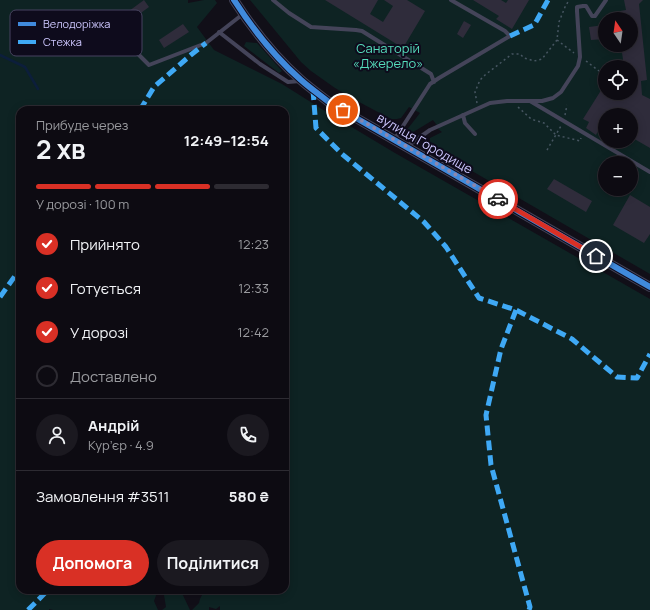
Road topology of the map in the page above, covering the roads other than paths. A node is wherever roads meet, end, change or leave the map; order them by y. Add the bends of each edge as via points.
1 (234, 0) edge
2 (273, 0) edge
3 (452, 0) edge
4 (606, 0) edge
5 (244, 14) junction
6 (219, 32) junction
7 (140, 56) edge
8 (301, 80) junction
9 (434, 82) junction
10 (530, 101) junction
11 (463, 115) junction
12 (475, 134) dead end
13 (394, 140) junction
14 (406, 147) junction
15 (650, 172) edge
16 (650, 287) edge

1 - 5 street, вулиця Городище
2 - 9 lane via 311,27 362,31 431,74
3 - 9 lane via 510,36
4 - 10 lane via 595,16 592,16 586,6 578,7 580,57 578,66 561,92 553,98
5 - 6 lane
5 - 8 street, вулиця Городище via 262,38
6 - 7 lane via 206,43 149,65
6 - 8 lane via 288,82
8 - 13 street, вулиця Городище via 330,103
9 - 13 lane via 430,84
10 - 11 lane via 490,103
10 - 15 lane
11 - 12 lane via 465,123
11 - 14 lane via 430,130
13 - 14 street, вулиця Городище
14 - 16 street, вулиця Городище

